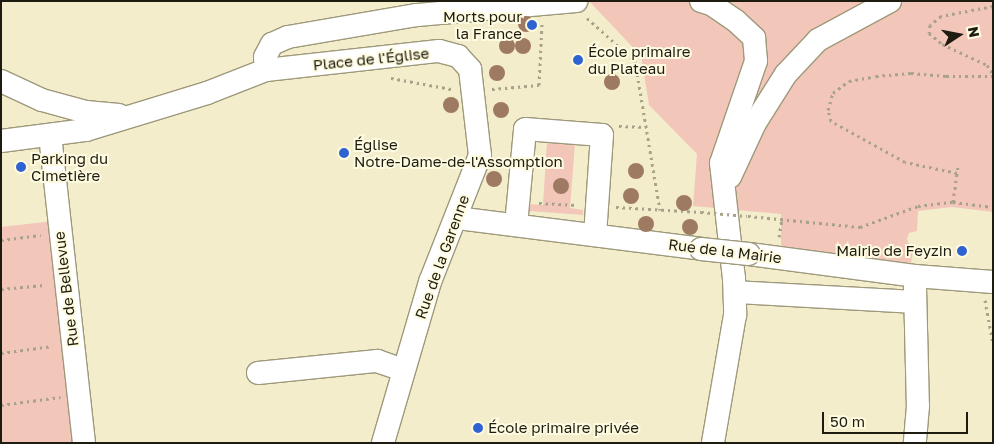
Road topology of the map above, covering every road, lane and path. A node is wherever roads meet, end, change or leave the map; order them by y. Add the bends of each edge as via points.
1 (701, 1) edge
2 (890, 1) edge
3 (993, 6) edge
4 (578, 10) edge
5 (550, 19) dead end
6 (266, 70) junction
7 (993, 75) edge
8 (389, 78) dead end
9 (472, 79) junction
10 (1, 81) edge
11 (132, 116) junction
12 (50, 135) junction
13 (1, 141) edge
14 (958, 167) dead end
15 (957, 173) junction
16 (725, 186) junction
17 (953, 202) junction
18 (993, 207) edge
19 (660, 210) dead end
20 (701, 212) dead end
21 (457, 218) junction
22 (782, 218) junction
23 (516, 225) junction
24 (595, 235) junction
25 (778, 244) dead end
26 (915, 276) junction
27 (987, 282) edge
28 (48, 284) dead end
29 (1, 289) edge
30 (735, 292) junction
31 (914, 302) junction
32 (993, 344) edge
33 (54, 346) dead end
34 (1, 353) edge
35 (403, 370) junction
36 (258, 373) dead end
37 (60, 396) dead end
38 (1, 405) edge
39 (84, 443) edge
40 (383, 443) edge
41 (713, 443) edge
42 (915, 443) edge

1 - 16 street via 736,21 754,38 756,61 721,163
2 - 16 street via 818,40 786,74 755,123
3 - 7 path via 941,16 930,25 929,33 942,44 987,65
4 - 6 street via 416,15 288,37 272,44 265,58
4 - 19 path via 635,60
5 - 9 path via 542,20 539,85
6 - 9 street, Place de l'Église via 439,51 458,56
6 - 11 street via 207,93
7 - 15 path via 911,73 876,76 849,81 833,93 828,110 832,121 905,162
8 - 9 path via 442,89
9 - 21 street, Rue de la Garenne via 480,155
10 - 11 street via 42,100 86,112
11 - 12 street via 86,130
12 - 13 street
12 - 39 street, Rue de Bellevue
14 - 15 path
15 - 17 path
16 - 30 street
17 - 18 path
17 - 22 path via 918,206 860,227
20 - 22 path, bridge
21 - 23 street, Rue de la Mairie
21 - 35 street, Rue de la Garenne via 430,282
22 - 25 path
23 - 24 street, Rue de la Mairie
23 - 24 street via 525,129 602,135
24 - 26 street, Rue de la Mairie, bridge
26 - 27 street, Rue de la Mairie
26 - 31 street
27 - 32 path
28 - 29 path
30 - 31 street
30 - 41 street via 735,315
31 - 42 street via 918,406
33 - 34 path
35 - 36 street via 377,361
35 - 40 street, Rue de la Garenne
37 - 38 path

